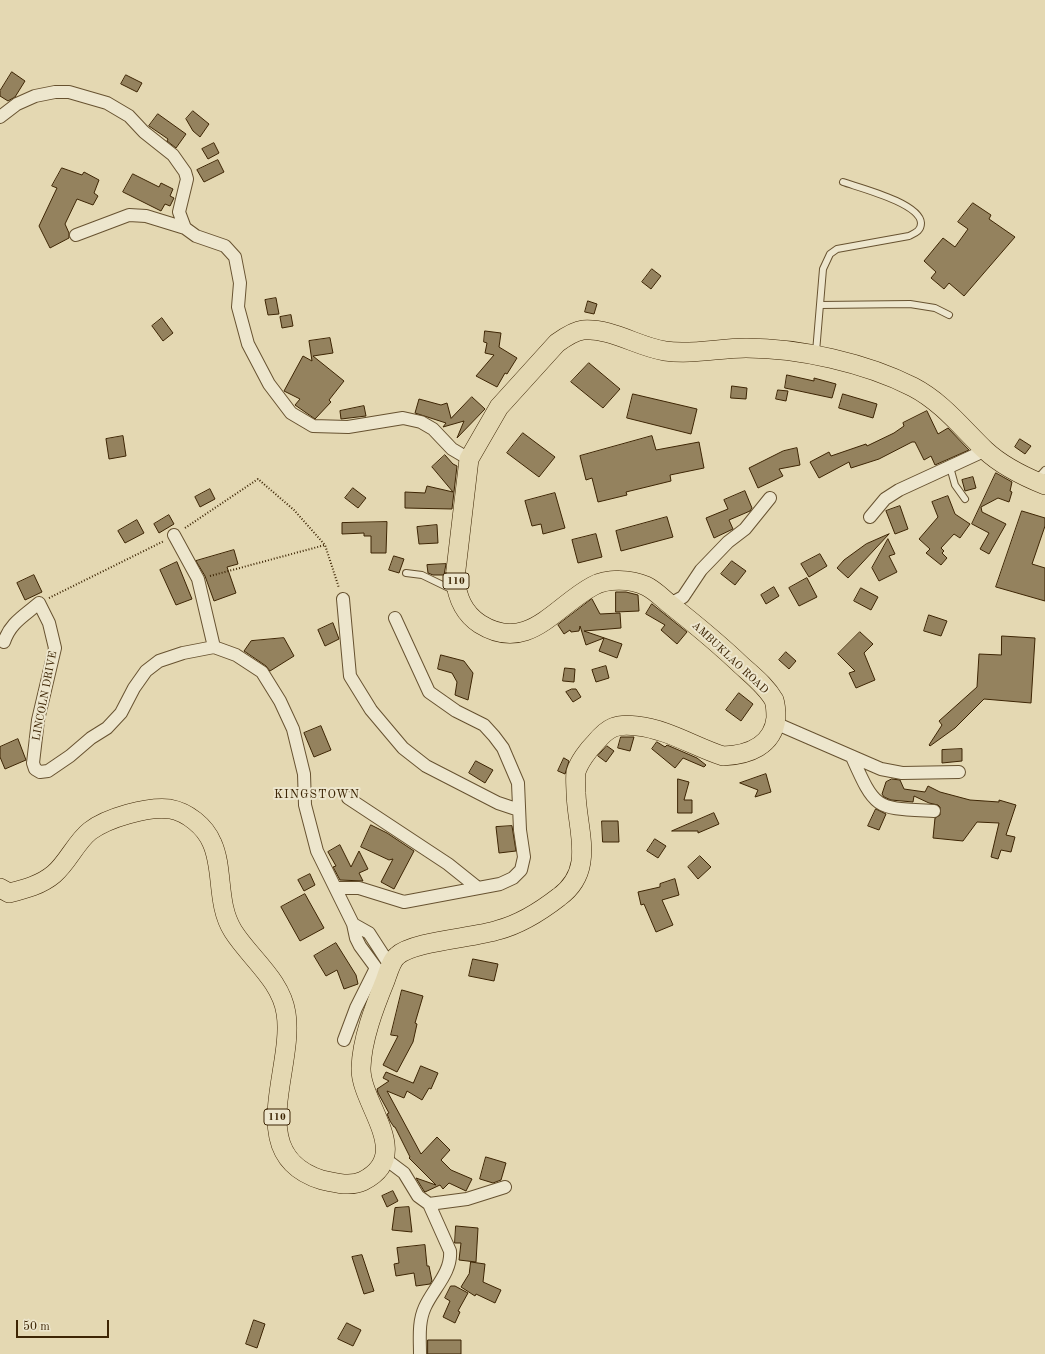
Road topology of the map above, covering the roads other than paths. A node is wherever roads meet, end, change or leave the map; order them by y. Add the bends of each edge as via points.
1 (0, 117) edge
2 (843, 182) dead end
3 (185, 228) junction
4 (76, 235) dead end
5 (820, 305) junction
6 (948, 315) dead end
7 (816, 355) junction
8 (986, 450) junction
9 (469, 459) junction
10 (950, 467) junction
11 (1042, 478) edge
12 (770, 498) dead end
13 (965, 499) dead end
14 (870, 517) dead end
15 (174, 535) road end
16 (406, 573) dead end
17 (457, 592) junction
18 (343, 599) road end
19 (670, 604) junction
20 (395, 618) dead end
21 (4, 642) dead end
22 (214, 646) junction
23 (775, 723) junction
24 (852, 756) junction
25 (959, 772) dead end
26 (348, 798) dead end
27 (519, 810) junction
28 (934, 811) dead end
29 (0, 888) edge
30 (336, 888) junction
31 (478, 888) junction
32 (384, 972) junction
33 (344, 1040) dead end
34 (384, 1158) junction
35 (505, 1187) dead end
36 (429, 1204) junction
37 (420, 1354) edge

1 - 3 street via 17,104 35,96 55,92 69,92 107,103 129,116 144,132 173,155 184,172 187,179 179,212
2 - 5 lane via 903,203 917,213 921,222 920,228 909,236 837,249 830,254 823,269
3 - 4 street via 146,216 129,215
3 - 9 street via 196,236 225,246 235,257 240,283 238,307 248,344 269,384 291,413 314,426 348,427 402,418 421,422 452,449
5 - 6 lane via 910,304 935,308
5 - 7 lane
7 - 8 main road, AMBUKLAO ROAD / 110 via 882,374 930,397
7 - 9 main road, AMBUKLAO ROAD / 110 via 746,348 665,351 602,332 583,330 568,335 556,343 499,407
8 - 10 street
8 - 11 main road, AMBUKLAO ROAD / 110 via 1017,471
9 - 17 main road, AMBUKLAO ROAD / 110 via 455,578
10 - 13 lane via 955,484
10 - 14 street via 899,490 885,499
12 - 19 street via 745,529 728,542 701,570 683,597
15 - 22 street via 198,579
16 - 17 lane via 422,575
17 - 19 main road, AMBUKLAO ROAD / 110 via 467,613 491,630 517,634 542,623 594,586 614,580 647,586
18 - 27 street via 350,676 376,716 403,748 426,766 498,803
19 - 23 main road, AMBUKLAO ROAD / 110 via 765,687 774,702
20 - 27 street via 429,692 484,726 503,748 518,783
21 - 22 street, LINCOLN DRIVE via 15,621 39,603 49,623 55,648 38,720 33,763 35,769 40,772 48,771 107,728 121,713 146,672 159,661
22 - 30 street via 236,655 262,672 280,701 299,749 304,774 305,805 317,851
23 - 24 street
23 - 32 main road, AMBUKLAO ROAD / 110 via 772,734 762,745 737,756 723,756 642,726 621,724 604,732 588,751 576,773 582,857 579,873 573,885 522,922 479,936 407,950 395,958
24 - 25 street via 881,769 902,773
24 - 28 street via 863,782 880,805 890,809
26 - 31 street via 448,864
27 - 31 street via 524,857 521,870 513,878 500,884
29 - 34 main road, 110 via 9,893 37,884 53,874 89,832 111,820 143,810 171,809 193,819 213,843 223,906 232,930 281,996 286,1013 277,1111 277,1136 283,1149 293,1163 303,1171 315,1177 344,1184 359,1183 369,1178
30 - 31 street via 359,888 404,902
30 - 32 street via 353,924 369,933
32 - 33 street via 356,1008
32 - 34 main road, AMBUKLAO ROAD / 110 via 362,1055 361,1071 363,1084 382,1130 386,1146
34 - 36 street via 404,1173 418,1196
35 - 36 street via 467,1199
36 - 37 street via 450,1251 451,1260 420,1320

